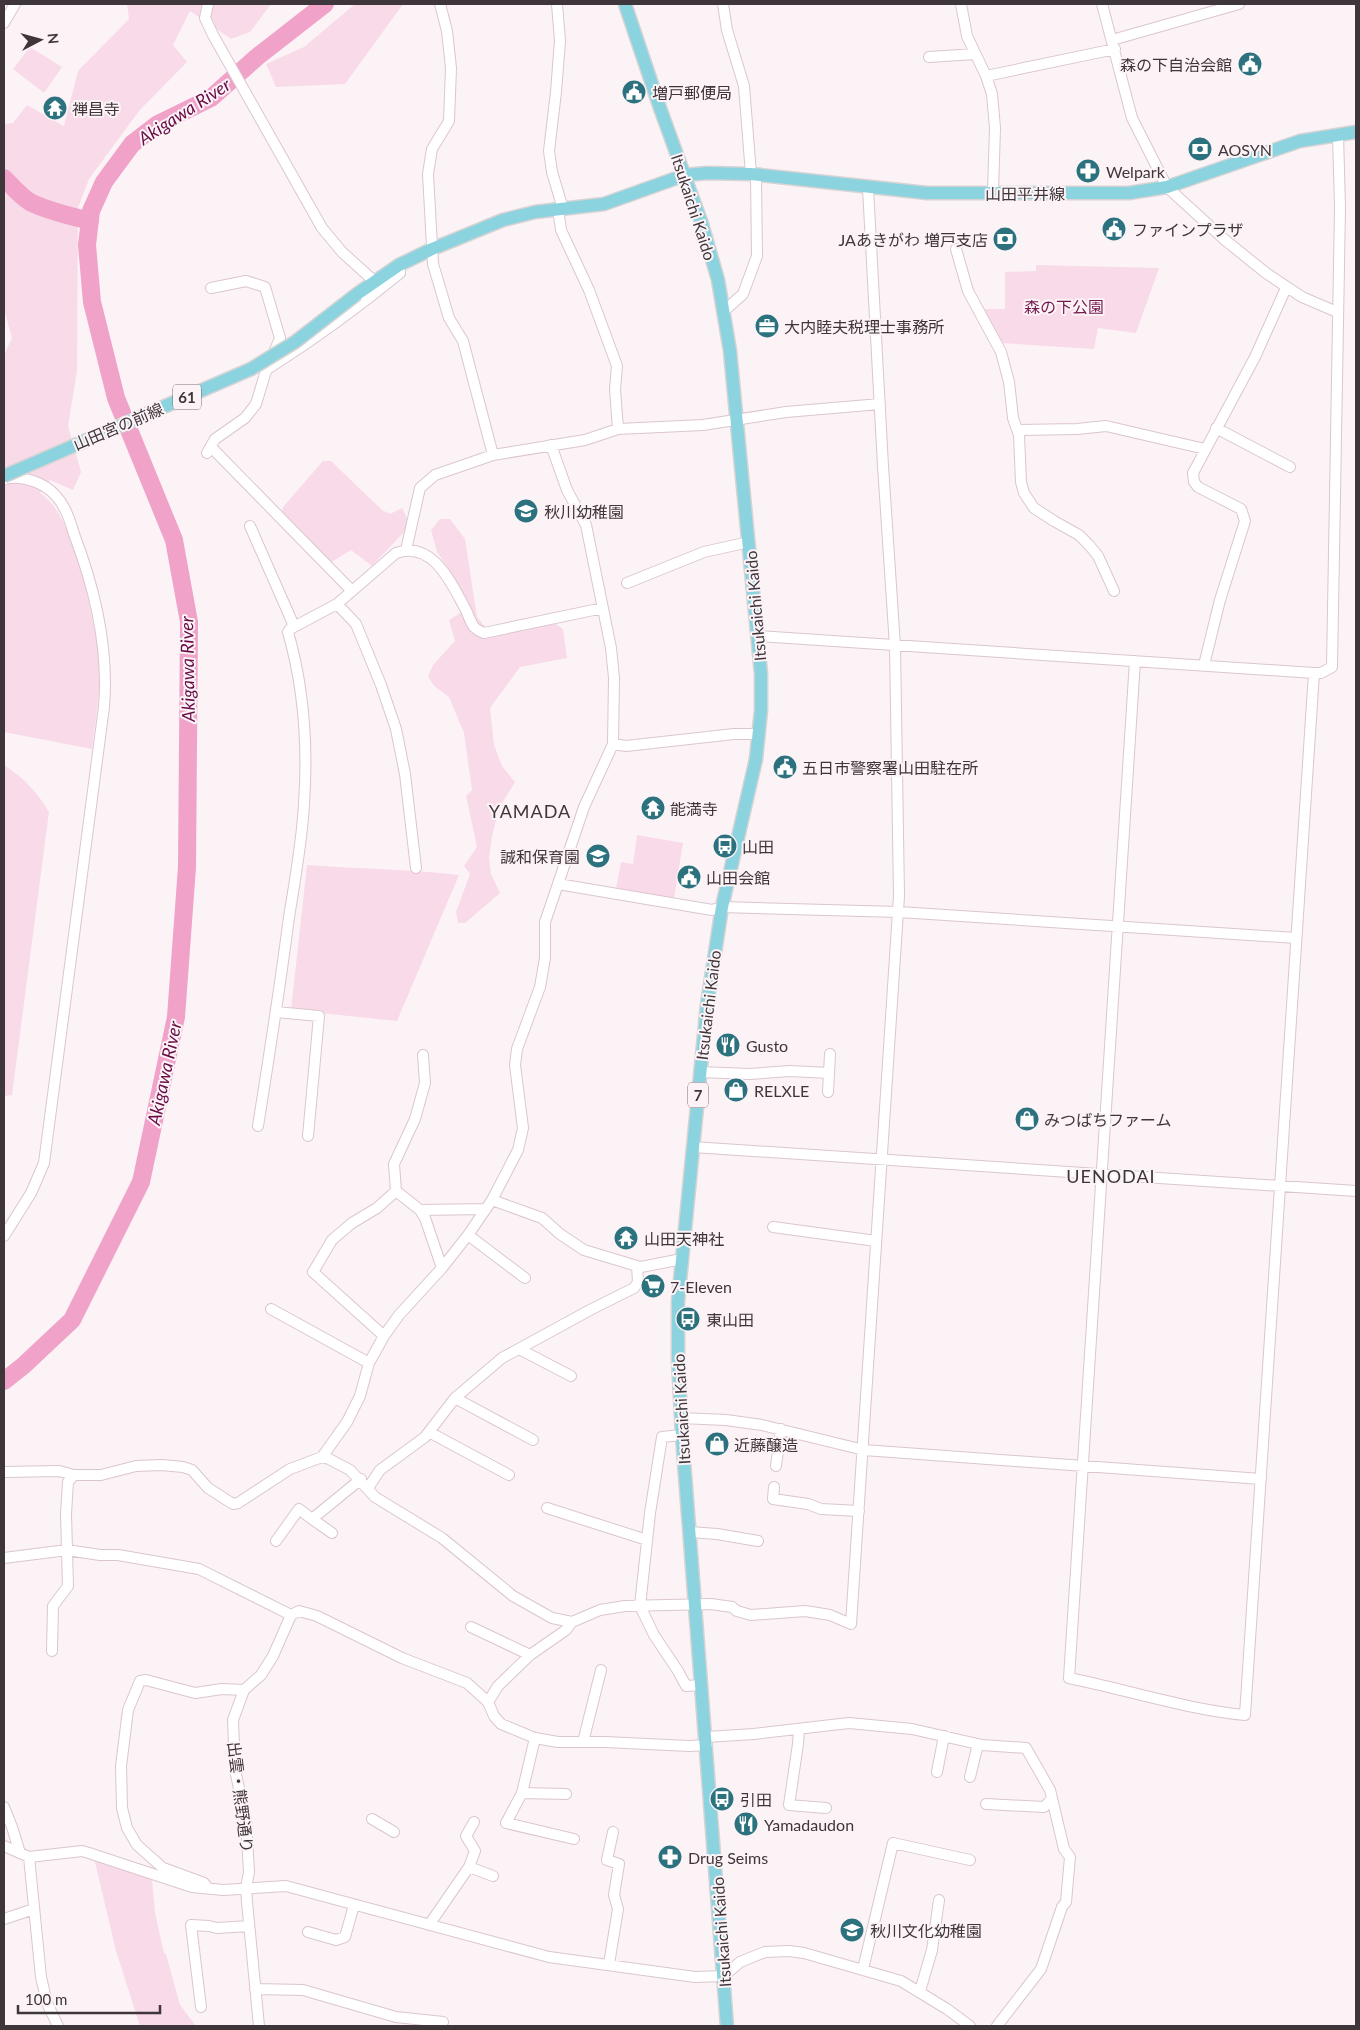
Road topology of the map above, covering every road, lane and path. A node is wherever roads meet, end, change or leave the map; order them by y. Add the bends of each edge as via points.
1 (15, 4) edge
2 (208, 4) edge
3 (440, 4) edge
4 (557, 4) edge
5 (625, 4) edge
6 (723, 4) edge
7 (961, 4) edge
8 (1102, 4) edge
9 (1239, 4) edge
10 (4, 23) edge
11 (1113, 44) junction
12 (975, 54) junction
13 (928, 57) dead end
14 (986, 76) junction
15 (1356, 132) edge
16 (1338, 134) junction
17 (685, 175) junction
18 (754, 175) junction
19 (1167, 187) junction
20 (868, 188) junction
21 (993, 192) junction
22 (561, 209) junction
23 (432, 249) junction
24 (956, 250) dead end
25 (399, 265) junction
26 (374, 282) junction
27 (211, 288) dead end
28 (1286, 288) junction
29 (723, 312) junction
30 (1337, 312) junction
31 (269, 368) junction
32 (880, 404) junction
33 (737, 420) junction
34 (1216, 428) junction
35 (618, 429) junction
36 (1018, 430) junction
37 (551, 445) junction
38 (1205, 449) junction
39 (493, 456) junction
40 (1290, 467) dead end
41 (4, 477) edge
42 (250, 526) dead end
43 (749, 542) junction
44 (406, 550) junction
45 (627, 583) dead end
46 (352, 591) junction
47 (1114, 591) dead end
48 (337, 604) junction
49 (603, 608) junction
50 (294, 626) junction
51 (758, 636) junction
52 (896, 646) junction
53 (1136, 661) junction
54 (1204, 665) junction
55 (1314, 673) junction
56 (759, 734) junction
57 (613, 744) junction
58 (416, 868) dead end
59 (558, 884) junction
60 (722, 907) junction
61 (898, 912) junction
62 (1117, 926) junction
63 (1296, 938) junction
64 (276, 1012) junction
65 (830, 1054) dead end
66 (422, 1055) dead end
67 (700, 1072) junction
68 (829, 1073) junction
69 (828, 1092) dead end
70 (258, 1126) dead end
71 (308, 1136) dead end
72 (692, 1147) junction
73 (881, 1160) junction
74 (1102, 1174) junction
75 (1280, 1186) junction
76 (396, 1191) junction
77 (1356, 1191) edge
78 (489, 1204) junction
79 (420, 1210) junction
80 (773, 1227) dead end
81 (468, 1235) junction
82 (4, 1236) edge
83 (876, 1241) junction
84 (682, 1259) junction
85 (636, 1266) junction
86 (442, 1268) junction
87 (525, 1278) dead end
88 (271, 1309) dead end
89 (384, 1336) junction
90 (519, 1349) junction
91 (369, 1363) junction
92 (571, 1376) dead end
93 (455, 1398) junction
94 (681, 1418) junction
95 (781, 1429) junction
96 (429, 1432) junction
97 (682, 1435) junction
98 (533, 1440) dead end
99 (864, 1450) junction
100 (322, 1457) junction
101 (776, 1466) dead end
102 (1082, 1467) junction
103 (4, 1472) edge
104 (509, 1475) dead end
105 (74, 1476) junction
106 (361, 1479) junction
107 (1261, 1479) junction
108 (774, 1487) dead end
109 (368, 1488) junction
110 (547, 1508) dead end
111 (859, 1511) junction
112 (312, 1519) junction
113 (690, 1532) junction
114 (332, 1533) dead end
115 (276, 1540) dead end
116 (647, 1540) junction
117 (758, 1541) dead end
118 (67, 1550) junction
119 (4, 1558) edge
120 (695, 1604) junction
121 (640, 1606) junction
122 (291, 1615) junction
123 (572, 1622) junction
124 (471, 1627) dead end
125 (52, 1651) dead end
126 (530, 1655) junction
127 (601, 1670) dead end
128 (702, 1685) junction
129 (244, 1690) junction
130 (488, 1702) junction
131 (799, 1729) junction
132 (944, 1736) junction
133 (535, 1738) junction
134 (706, 1741) junction
135 (582, 1742) junction
136 (978, 1744) junction
137 (937, 1772) dead end
138 (970, 1777) dead end
139 (522, 1792) junction
140 (566, 1794) dead end
141 (1052, 1799) junction
142 (986, 1804) dead end
143 (4, 1807) edge
144 (826, 1808) dead end
145 (372, 1818) dead end
146 (474, 1822) dead end
147 (394, 1832) dead end
148 (613, 1832) dead end
149 (574, 1839) dead end
150 (4, 1846) edge
151 (24, 1855) junction
152 (970, 1860) dead end
153 (469, 1867) junction
154 (493, 1876) dead end
155 (246, 1888) junction
156 (208, 1889) junction
157 (939, 1900) dead end
158 (354, 1905) junction
159 (34, 1909) junction
160 (4, 1919) edge
161 (429, 1925) junction
162 (249, 1926) junction
163 (308, 1932) dead end
164 (609, 1964) junction
165 (863, 1970) junction
166 (724, 1976) junction
167 (255, 1989) junction
168 (920, 1991) junction
169 (201, 2007) dead end
170 (443, 2022) dead end
171 (58, 2026) edge
172 (259, 2026) edge
173 (728, 2026) edge
174 (970, 2026) edge
175 (997, 2026) edge

1 - 10 street
2 - 26 street via 205,18 213,35 322,228
3 - 23 street via 451,68 449,121 432,150 428,174
4 - 22 street via 560,41 549,151
5 - 17 main road, Itsukaichi Kaido / 7
6 - 18 street via 727,30 744,86
7 - 12 street via 965,32
8 - 11 street
9 - 11 street
11 - 14 street
11 - 19 street via 1132,118
12 - 13 street
12 - 14 street
14 - 21 street via 992,94 995,128
15 - 16 main road, 山田平井線
16 - 19 main road, 山田平井線 via 1294,142
16 - 30 street
17 - 18 main road, 山田平井線
17 - 22 main road, 61 via 604,204
17 - 29 main road, Itsukaichi Kaido / 7 via 709,248
18 - 20 main road, 山田平井線
18 - 29 street via 757,256 743,294
19 - 21 main road, 山田平井線 via 1129,193
19 - 28 street via 1225,240
20 - 21 main road, 山田平井線 via 927,193
20 - 32 street
22 - 23 main road, 61 via 514,216
22 - 35 street via 561,230 589,290 617,366
23 - 25 main road, 61
23 - 39 street via 433,264 449,318 463,341
24 - 36 street via 968,291 1001,352
25 - 26 main road, 61
25 - 31 street via 400,274 375,294
26 - 41 main road, 山田宮の前線 / 61, bridge via 294,342 251,369
27 - 31 street via 246,281 265,287 281,335
28 - 30 street
28 - 34 street via 1255,357
29 - 33 main road, Itsukaichi Kaido / 7
30 - 55 street via 1332,667
31 - 46 street via 256,404 245,418 215,439 209,450
32 - 33 street via 786,412
32 - 52 street
33 - 35 street
33 - 43 main road, Itsukaichi Kaido / 7
34 - 38 street
34 - 40 street
35 - 37 street via 585,440
36 - 38 street via 1106,426
36 - 47 street via 1024,492 1034,508 1079,535 1089,545 1098,556
37 - 39 street
37 - 49 street via 567,490 586,524
38 - 54 street via 1193,473 1194,482 1241,509 1246,521 1220,600
39 - 44 street via 426,481 420,488
41 - 82 street via 36,482 53,493 64,507 91,582 104,650 106,682 44,1162 31,1194
42 - 50 street
43 - 45 street via 704,552
43 - 51 main road, Itsukaichi Kaido / 7
44 - 46 street via 396,553
44 - 49 street via 413,549 434,560 451,582 475,628 484,633
46 - 48 street
48 - 50 street
48 - 58 street via 356,624 396,729
49 - 57 street via 614,678
50 - 64 street via 288,632 302,696 304,806
51 - 52 street
51 - 56 main road, Itsukaichi Kaido / 7 via 761,674
52 - 53 street
52 - 61 street
53 - 54 street
53 - 62 street
54 - 55 street
55 - 63 street
56 - 57 street via 626,746
56 - 60 main road, Itsukaichi Kaido / 7
57 - 59 street via 584,807
59 - 60 street via 712,910
59 - 78 street via 545,922 546,958 540,987 517,1049 515,1065 522,1140
60 - 61 street
60 - 67 main road, Itsukaichi Kaido / 7
61 - 62 street
61 - 73 street
62 - 63 street
62 - 74 street
63 - 75 street
64 - 70 street
64 - 71 street via 319,1016
65 - 68 street
66 - 76 street via 425,1082 415,1119 394,1164
67 - 68 street
67 - 72 main road, Itsukaichi Kaido / 7
68 - 69 street
72 - 73 street
72 - 84 main road, Itsukaichi Kaido / 7
73 - 74 street
73 - 83 street
74 - 75 street
74 - 102 street
75 - 77 street
75 - 107 street
76 - 79 street
76 - 89 street via 332,1240 313,1272
78 - 79 street
78 - 81 street
78 - 85 street via 542,1218 576,1246
79 - 86 street
80 - 83 street
81 - 86 street
81 - 87 street
83 - 99 street
84 - 85 street
84 - 94 main road, Itsukaichi Kaido / 7 via 677,1333
85 - 90 street via 638,1282 634,1288
86 - 89 street
88 - 91 street
89 - 91 street
90 - 92 street
90 - 93 street via 502,1358
91 - 100 street via 360,1396 348,1422
93 - 96 street
93 - 98 street
94 - 95 street via 726,1420
94 - 97 main road, Itsukaichi Kaido / 7
95 - 99 street
95 - 101 street
96 - 104 street
96 - 109 street via 380,1470
97 - 113 main road, Itsukaichi Kaido / 7
97 - 116 street via 662,1437
99 - 102 street
99 - 111 street
100 - 105 street via 290,1469 233,1504 208,1488 192,1470 182,1467 136,1466
100 - 106 street via 344,1466
102 - 107 street
102 - 107 street via 1069,1678 1190,1708 1245,1715
103 - 105 street via 59,1471
105 - 118 street via 68,1482
106 - 109 street
106 - 112 street
108 - 111 street via 773,1499 821,1509
109 - 123 street via 375,1497 442,1538 512,1596 552,1618
110 - 116 street
111 - 120 street via 851,1624 830,1615 799,1611 752,1615 732,1607
112 - 114 street
112 - 115 street via 299,1509
113 - 117 street
113 - 120 main road, Itsukaichi Kaido / 7
116 - 121 street
118 - 119 street
118 - 122 street via 118,1555 199,1570
118 - 125 street via 68,1586 53,1606
120 - 121 street
120 - 128 main road, Itsukaichi Kaido / 7
121 - 123 street via 600,1610
121 - 128 street via 686,1686
122 - 129 street, 出雲・熊野通り via 273,1656 261,1675
122 - 130 street via 300,1611 317,1616 402,1658 466,1683
123 - 126 street via 566,1630
124 - 126 street
126 - 130 street via 498,1686
127 - 135 street
128 - 134 main road, Itsukaichi Kaido / 7
129 - 155 street, 出雲・熊野通り via 232,1730 235,1770 246,1820 249,1872
129 - 156 street via 196,1693 140,1681 128,1710 121,1766 122,1808 127,1828 138,1845 163,1868 204,1882
130 - 133 street via 501,1724
131 - 132 street via 849,1724 912,1729
131 - 134 street
131 - 144 street via 789,1804
132 - 136 street
132 - 137 street
133 - 135 street
133 - 139 street
134 - 135 street via 689,1746
134 - 166 main road, Itsukaichi Kaido / 7
136 - 138 street
136 - 141 street via 1026,1748
139 - 140 street
139 - 149 street via 506,1823
141 - 142 street via 1044,1807
141 - 175 street via 1064,1849 1070,1857 1068,1898 1041,1969
143 - 151 street
145 - 147 street
146 - 153 street via 466,1836 476,1851
148 - 164 street via 607,1860 619,1864 614,1895 618,1909
150 - 151 street
151 - 156 street via 82,1851 192,1887
151 - 159 street
152 - 165 street via 892,1843
153 - 154 street
153 - 161 street
155 - 156 street
155 - 158 street via 286,1886
155 - 162 street, 出雲・熊野通り
157 - 168 street via 932,1950
158 - 161 street
158 - 163 street via 345,1937 336,1940
159 - 160 street
159 - 171 street via 43,1988
161 - 164 street via 549,1957
162 - 167 street, 出雲・熊野通り
162 - 169 street via 217,1928 191,1925
164 - 166 street via 695,1977
165 - 166 street via 804,1953 776,1951 740,1962
165 - 168 street via 894,1978
166 - 173 main road, Itsukaichi Kaido / 7
167 - 170 street via 303,1990 396,2017
167 - 172 street, 出雲・熊野通り
168 - 174 street

